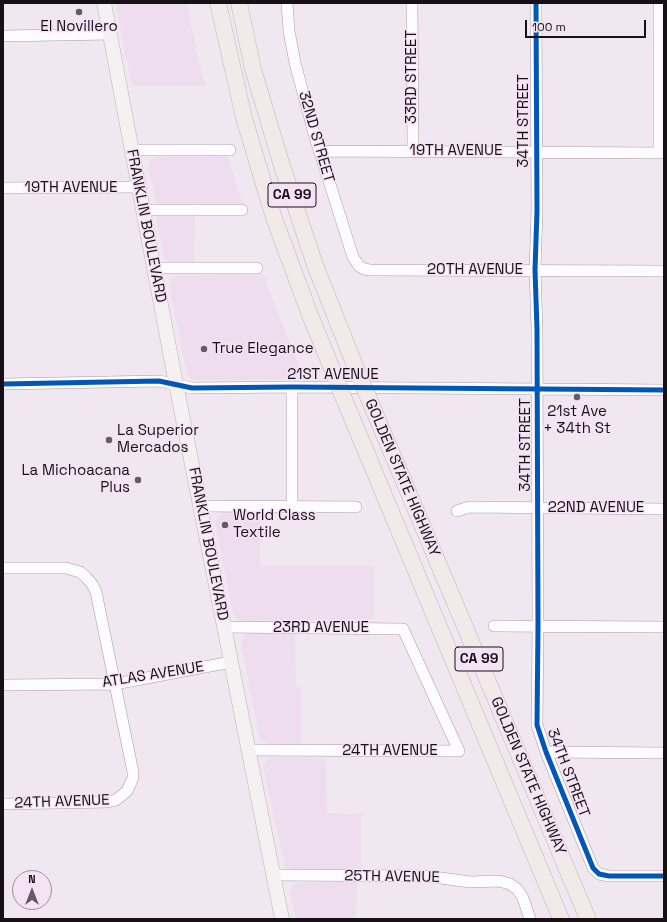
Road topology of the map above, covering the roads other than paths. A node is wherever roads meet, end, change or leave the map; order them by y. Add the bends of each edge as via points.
1 (104, 3) edge
2 (218, 3) edge
3 (239, 3) edge
4 (287, 3) edge
5 (412, 3) edge
6 (536, 3) edge
7 (659, 3) edge
8 (110, 34) junction
9 (3, 36) edge
10 (132, 150) junction
11 (230, 150) dead end
12 (319, 151) junction
13 (413, 151) junction
14 (537, 152) junction
15 (662, 153) edge
16 (139, 187) junction
17 (3, 188) edge
18 (143, 210) junction
19 (242, 210) dead end
20 (359, 266) joint
21 (154, 268) junction
22 (257, 268) dead end
23 (535, 270) junction
24 (664, 271) edge
25 (3, 384) edge
26 (176, 384) junction
27 (292, 386) junction
28 (537, 389) junction
29 (664, 390) edge
30 (200, 506) junction
31 (292, 507) junction
32 (356, 507) dead end
33 (538, 508) junction
34 (664, 509) edge
35 (457, 511) dead end
36 (3, 568) edge
37 (494, 626) dead end
38 (538, 626) junction
39 (224, 627) junction
40 (664, 627) edge
41 (231, 662) junction
42 (115, 684) junction
43 (3, 685) edge
44 (248, 750) junction
45 (459, 751) joint
46 (546, 752) junction
47 (664, 753) edge
48 (3, 804) edge
49 (273, 875) junction
50 (664, 876) edge
51 (282, 919) edge
52 (530, 919) edge
53 (561, 919) edge
54 (588, 919) edge

1 - 8 main road, FRANKLIN BOULEVARD
2 - 53 highway, GOLDEN STATE HIGHWAY / CA 99, bridge via 244,118 274,218 310,315
3 - 54 highway, GOLDEN STATE HIGHWAY / CA 99, bridge via 253,69 315,265 361,381
4 - 12 street, 32ND STREET via 295,63
5 - 13 street, 33RD STREET
6 - 14 street, 34TH STREET
7 - 15 street
8 - 9 street
8 - 10 main road, FRANKLIN BOULEVARD
10 - 11 street
10 - 16 main road, FRANKLIN BOULEVARD
12 - 13 street, 19TH AVENUE
12 - 20 street, 32ND STREET via 353,257
13 - 14 street, 19TH AVENUE
14 - 15 street, 19TH AVENUE
14 - 23 street, 34TH STREET
16 - 17 street, 19TH AVENUE
16 - 18 main road, FRANKLIN BOULEVARD
18 - 19 street
18 - 21 main road, FRANKLIN BOULEVARD
20 - 23 street, 20TH AVENUE via 370,270
21 - 22 street
21 - 26 main road, FRANKLIN BOULEVARD
23 - 24 street, 20TH AVENUE
23 - 28 street, 34TH STREET
25 - 26 street, 21ST AVENUE via 159,381
26 - 27 street, 21ST AVENUE via 192,388
26 - 30 main road, FRANKLIN BOULEVARD
27 - 28 street, 21ST AVENUE
27 - 31 street
28 - 29 street, 21ST AVENUE
28 - 33 street, 34TH STREET
30 - 31 street
30 - 39 main road, FRANKLIN BOULEVARD
31 - 32 street
33 - 34 street, 22ND AVENUE
33 - 35 street, 22ND AVENUE via 469,507
33 - 38 street, 34TH STREET
36 - 42 street via 66,568 80,572 86,577 96,592
37 - 38 street
38 - 40 street
38 - 46 street, 34TH STREET via 537,725
39 - 41 main road, FRANKLIN BOULEVARD
39 - 45 street, 23RD AVENUE via 403,628
41 - 42 street, ATLAS AVENUE
41 - 44 main road, FRANKLIN BOULEVARD
42 - 43 street, ATLAS AVENUE
42 - 48 street, 24TH AVENUE via 133,772 130,786 122,796 108,802
44 - 45 street, 24TH AVENUE
44 - 49 main road, FRANKLIN BOULEVARD
46 - 47 street
46 - 50 street, 34TH STREET via 592,868 599,874 609,876
49 - 51 main road, FRANKLIN BOULEVARD
49 - 52 street, 25TH AVENUE via 426,876 470,882 499,881 517,889

